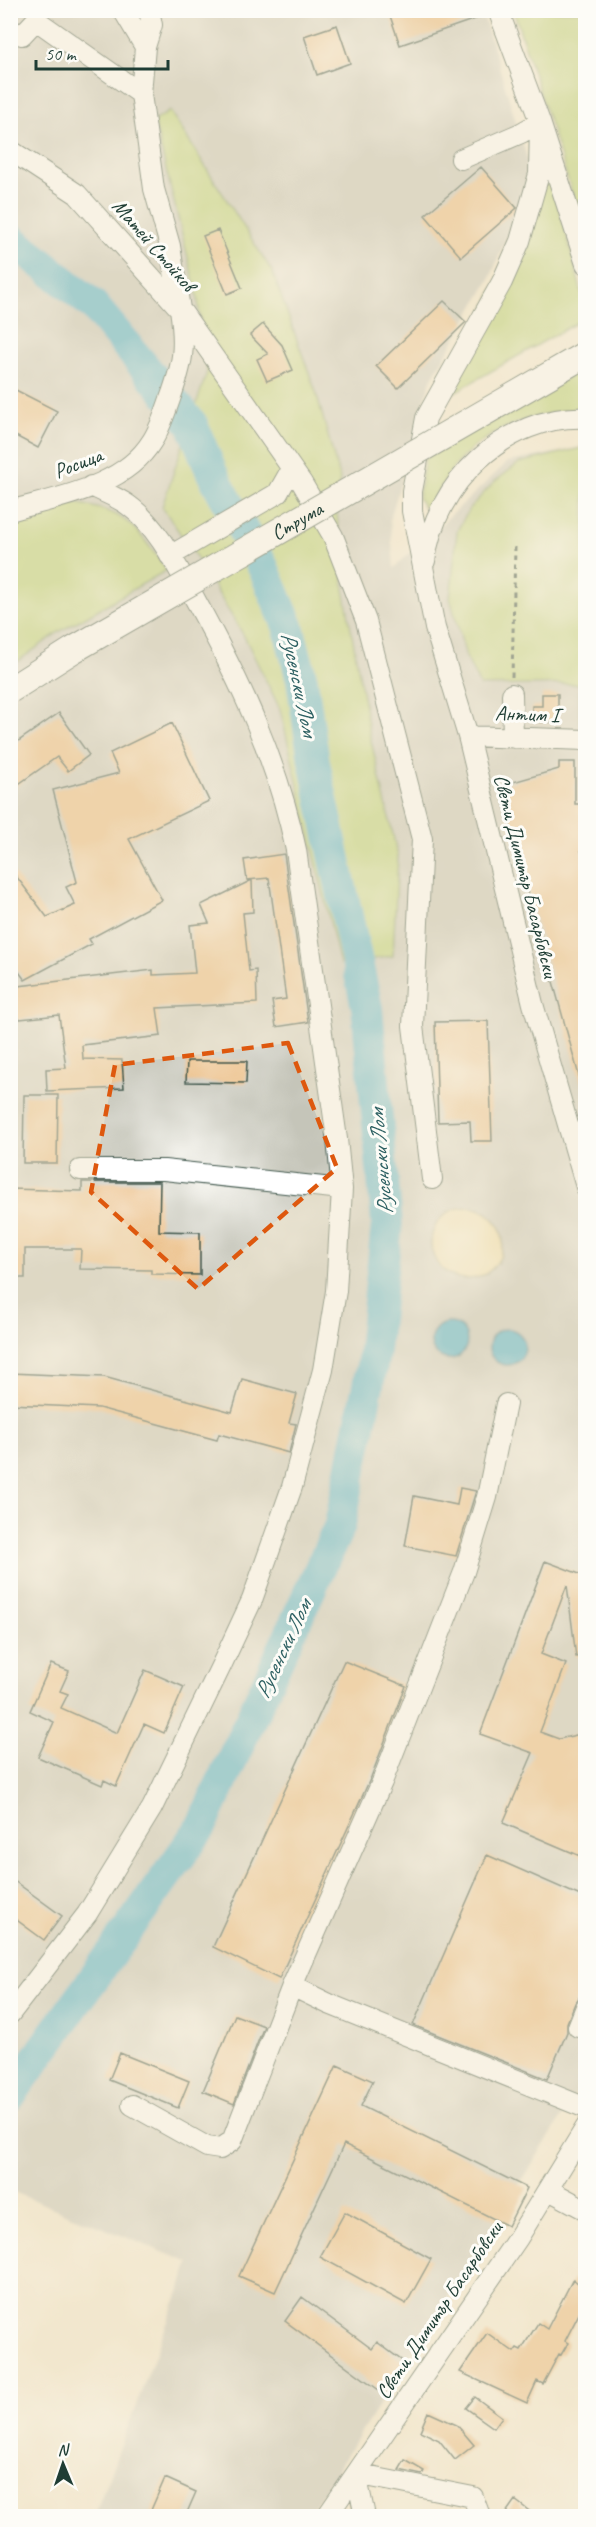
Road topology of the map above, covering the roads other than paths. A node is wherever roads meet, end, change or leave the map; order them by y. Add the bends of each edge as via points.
1 (123, 10) edge
2 (148, 10) edge
3 (498, 10) edge
4 (10, 31) edge
5 (145, 47) junction
6 (141, 94) junction
7 (540, 122) junction
8 (10, 150) edge
9 (461, 159) dead end
10 (585, 264) edge
11 (180, 309) junction
12 (585, 354) edge
13 (585, 418) edge
14 (152, 442) joint
15 (291, 471) junction
16 (91, 486) junction
17 (10, 511) edge
18 (170, 556) junction
19 (423, 575) junction
20 (10, 690) edge
21 (512, 694) road end
22 (468, 736) junction
23 (513, 738) junction
24 (585, 740) edge
25 (80, 1170) dead end
26 (432, 1179) dead end
27 (585, 1187) edge
28 (342, 1189) junction
29 (506, 1404) dead end
30 (292, 1986) junction
31 (585, 2007) edge
32 (10, 2014) edge
33 (578, 2027) dead end
34 (132, 2105) dead end
35 (585, 2108) edge
36 (585, 2127) edge
37 (549, 2190) junction
38 (585, 2210) edge
39 (356, 2474) junction
40 (327, 2517) edge
41 (365, 2517) edge
42 (480, 2517) edge

1 - 5 street
2 - 5 street via 152,25
3 - 7 street
4 - 6 street via 22,34 36,20
5 - 6 street
6 - 11 street via 154,189 170,246
7 - 9 street
7 - 10 street
7 - 19 street, Свети Димитър Басарбовски via 540,168 520,241 502,282 426,418 412,491
8 - 11 street, Матей Стойков via 77,194
11 - 14 street, Матей Стойков via 183,361
11 - 15 street
12 - 20 main road, Струма, bridge
13 - 19 street via 526,429 482,456 436,517
14 - 16 street, Росица via 120,472
15 - 18 street via 278,493
15 - 26 street via 333,536 366,621 422,839 413,1026
16 - 17 street, Росица
16 - 18 street via 134,510
18 - 28 street via 233,670 265,739 287,808 318,998
19 - 22 street, Свети Димитър Басарбовски
21 - 23 street
22 - 23 street, Антим I
22 - 27 street, Свети Димитър Басарбовски via 533,1004
23 - 24 street, Антим I
25 - 28 street via 164,1170
28 - 32 street via 336,1291 323,1370 292,1487 252,1600 152,1808 87,1914
29 - 30 street via 487,1497 464,1572 381,1782
30 - 34 street via 232,2141 220,2149 207,2147
30 - 35 street
31 - 33 street
36 - 37 street, Свети Димитър Басарбовски
37 - 38 street
37 - 39 street, Свети Димитър Басарбовски
39 - 40 street, Свети Димитър Басарбовски
39 - 41 street
39 - 42 street via 473,2497

